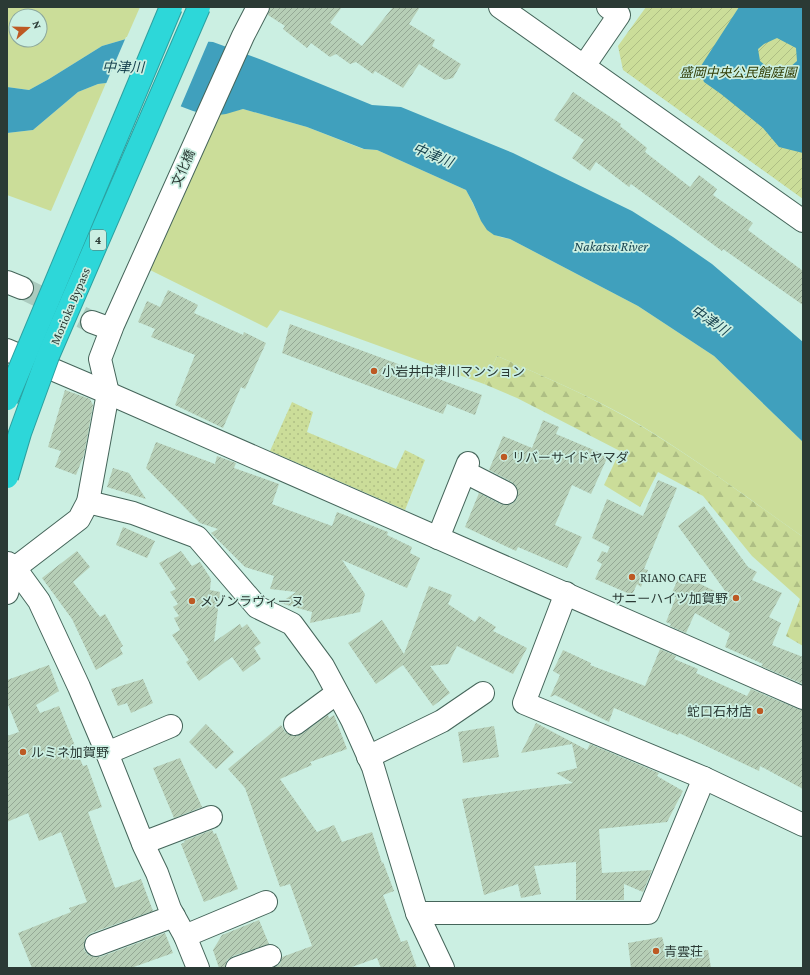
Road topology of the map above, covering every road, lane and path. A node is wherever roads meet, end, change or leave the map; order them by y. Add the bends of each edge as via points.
1 (172, 7) edge
2 (199, 7) edge
3 (500, 7) edge
4 (258, 8) edge
5 (617, 10) edge
6 (584, 66) junction
7 (803, 221) edge
8 (7, 350) edge
9 (108, 393) junction
10 (7, 399) edge
11 (7, 477) edge
12 (506, 493) dead end
13 (88, 502) junction
14 (438, 538) junction
15 (12, 566) junction
16 (7, 593) edge
17 (566, 594) junction
18 (337, 693) junction
19 (483, 693) dead end
20 (803, 698) edge
21 (295, 724) dead end
22 (171, 726) dead end
23 (108, 753) junction
24 (368, 757) junction
25 (704, 778) junction
26 (211, 817) dead end
27 (803, 825) edge
28 (143, 843) junction
29 (266, 902) dead end
30 (417, 913) junction
31 (174, 916) junction
32 (185, 936) junction
33 (96, 945) dead end
34 (270, 956) dead end
35 (198, 968) edge
36 (237, 968) edge
37 (443, 968) edge

1 - 10 highway, Morioka Bypass / 4, bridge
2 - 11 highway, Morioka Bypass / 4, bridge via 48,356
3 - 6 street
4 - 9 street, 文化橋 via 102,325 100,359
5 - 6 street
6 - 7 street
8 - 9 street
9 - 13 street
9 - 14 street
12 - 14 street via 467,468
13 - 15 street via 79,519
13 - 18 street via 133,513 197,537 257,607 292,624 323,666
14 - 17 street
15 - 16 street
15 - 23 street via 39,601
17 - 20 street
17 - 25 street via 524,703
18 - 21 street
18 - 24 street
19 - 24 street via 442,721
22 - 23 street
23 - 28 street
24 - 30 street
25 - 27 street
25 - 30 street via 648,913
26 - 28 street
28 - 31 street
29 - 32 street
30 - 37 street
31 - 32 street
31 - 33 street
32 - 35 street
34 - 36 street

